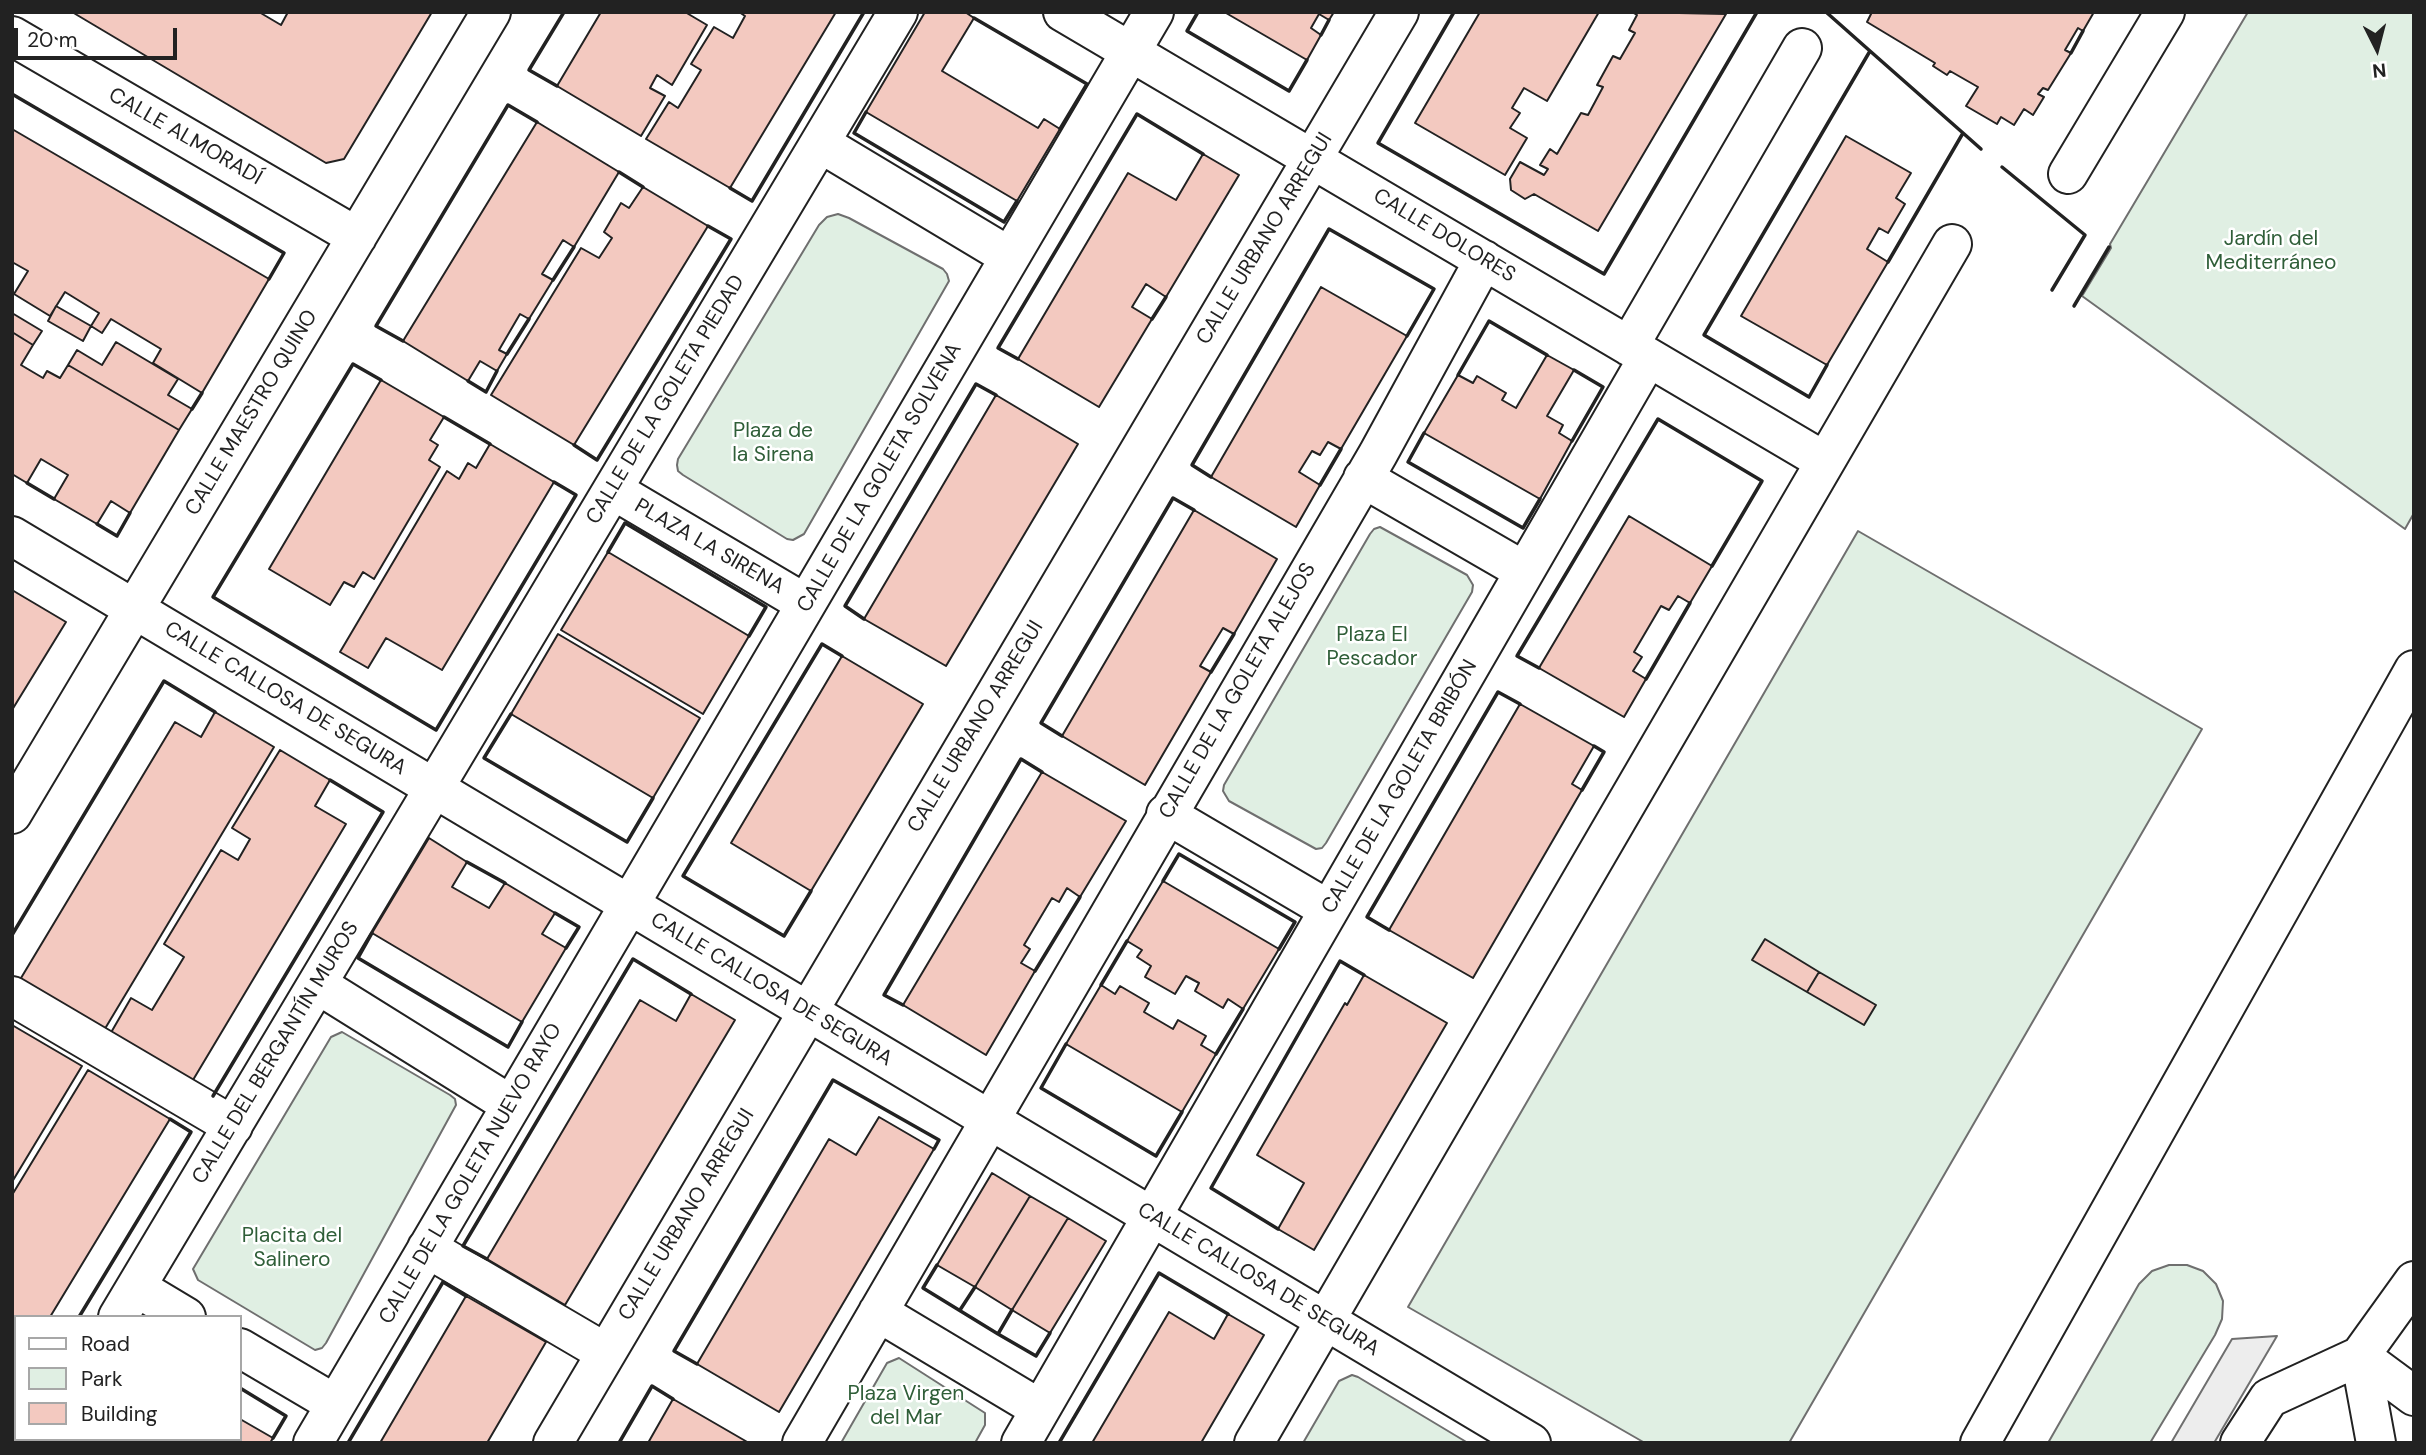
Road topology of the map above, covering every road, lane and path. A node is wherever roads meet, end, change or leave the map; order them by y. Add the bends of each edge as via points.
1 (491, 12) edge
2 (898, 12) edge
3 (1063, 12) edge
4 (1154, 12) edge
5 (1399, 12) edge
6 (2165, 12) edge
7 (12, 36) edge
8 (1802, 48) dead end
9 (1131, 52) junction
10 (820, 143) junction
11 (1312, 159) junction
12 (2068, 174) dead end
13 (357, 237) junction
14 (1952, 244) dead end
15 (1010, 257) junction
16 (1484, 261) junction
17 (1639, 352) junction
18 (1824, 461) junction
19 (1363, 478) junction
20 (613, 490) junction
21 (12, 536) edge
22 (1524, 571) junction
23 (806, 604) junction
24 (134, 609) junction
25 (2414, 670) edge
26 (435, 789) junction
27 (12, 814) edge
28 (1167, 814) junction
29 (629, 904) junction
30 (1329, 910) junction
31 (317, 984) junction
32 (12, 996) edge
33 (808, 1012) junction
34 (511, 1105) junction
35 (990, 1120) junction
36 (233, 1126) junction
37 (1151, 1217) junction
38 (428, 1248) junction
39 (2414, 1281) edge
40 (127, 1302) edge
41 (878, 1312) junction
42 (178, 1315) edge
43 (1325, 1321) junction
44 (242, 1349) edge
45 (606, 1353) junction
46 (2360, 1356) junction
47 (2414, 1396) edge
48 (335, 1404) junction
49 (1040, 1409) junction
50 (313, 1443) edge
51 (553, 1443) edge
52 (802, 1443) edge
53 (1021, 1443) edge
54 (1254, 1443) edge
55 (1531, 1443) edge
56 (1980, 1443) edge
57 (2240, 1443) edge
58 (2375, 1443) edge

1 - 13 main road, CALLE MAESTRO QUINO
2 - 10 main road, CALLE DE LA GOLETA PIEDAD
3 - 9 main road, CALLE DOLORES
4 - 9 main road, CALLE DE LA GOLETA SOLVENA
5 - 11 main road, CALLE URBANO ARREGUI
6 - 12 main road
7 - 13 main road, CALLE ALMORADÍ
8 - 17 main road, CALLE DE LA GOLETA BRIBÓN
9 - 11 main road, CALLE DOLORES
9 - 15 main road, CALLE DE LA GOLETA SOLVENA
10 - 15 main road
10 - 20 main road, CALLE DE LA GOLETA PIEDAD
11 - 16 main road, CALLE DOLORES
11 - 33 main road, CALLE URBANO ARREGUI
13 - 24 main road, CALLE MAESTRO QUINO
14 - 18 main road
15 - 23 main road, CALLE DE LA GOLETA SOLVENA
16 - 17 main road, CALLE DOLORES
16 - 19 main road, CALLE DE LA GOLETA ALEJOS
17 - 18 main road, CALLE DOLORES
17 - 22 main road, CALLE DE LA GOLETA BRIBÓN
18 - 43 main road
19 - 22 main road
19 - 28 main road, CALLE DE LA GOLETA ALEJOS
20 - 23 main road, PLAZA LA SIRENA
20 - 26 main road, CALLE DE LA GOLETA PIEDAD
21 - 24 main road, CALLE CALLOSA DE SEGURA
22 - 30 main road, CALLE DE LA GOLETA BRIBÓN
23 - 29 main road, CALLE DE LA GOLETA SOLVENA
24 - 26 main road, CALLE CALLOSA DE SEGURA
24 - 27 main road, CALLE MAESTRO QUINO
25 - 56 main road
26 - 29 main road, CALLE CALLOSA DE SEGURA
26 - 31 main road, CALLE DEL BERGANTÍN MUROS
28 - 30 main road
28 - 35 main road, CALLE DE LA GOLETA ALEJOS
29 - 33 main road, CALLE CALLOSA DE SEGURA
29 - 34 main road, CALLE DE LA GOLETA NUEVO RAYO
30 - 37 main road, CALLE DE LA GOLETA BRIBÓN
31 - 34 main road
31 - 36 main road, CALLE DEL BERGANTÍN MUROS
32 - 36 main road
33 - 35 main road, CALLE CALLOSA DE SEGURA
33 - 45 main road, CALLE URBANO ARREGUI
34 - 38 main road, CALLE DE LA GOLETA NUEVO RAYO
35 - 37 main road, CALLE CALLOSA DE SEGURA
35 - 41 main road, CALLE DE LA GOLETA ALEJOS
36 - 40 main road, CALLE DEL BERGANTÍN MUROS
37 - 43 main road, CALLE CALLOSA DE SEGURA
37 - 49 main road, CALLE DE LA GOLETA BRIBÓN
38 - 45 main road
38 - 48 main road, CALLE DE LA GOLETA NUEVO RAYO
39 - 46 main road
40 - 42 main road
41 - 49 main road
41 - 52 main road, CALLE DE LA GOLETA ALEJOS
43 - 54 main road
43 - 55 main road, CALLE CALLOSA DE SEGURA
44 - 48 main road
45 - 51 main road, CALLE URBANO ARREGUI
46 - 47 main road
46 - 57 main road via 2269,1398
46 - 58 main road
48 - 50 main road, CALLE DE LA GOLETA NUEVO RAYO
49 - 53 main road, CALLE DE LA GOLETA BRIBÓN

